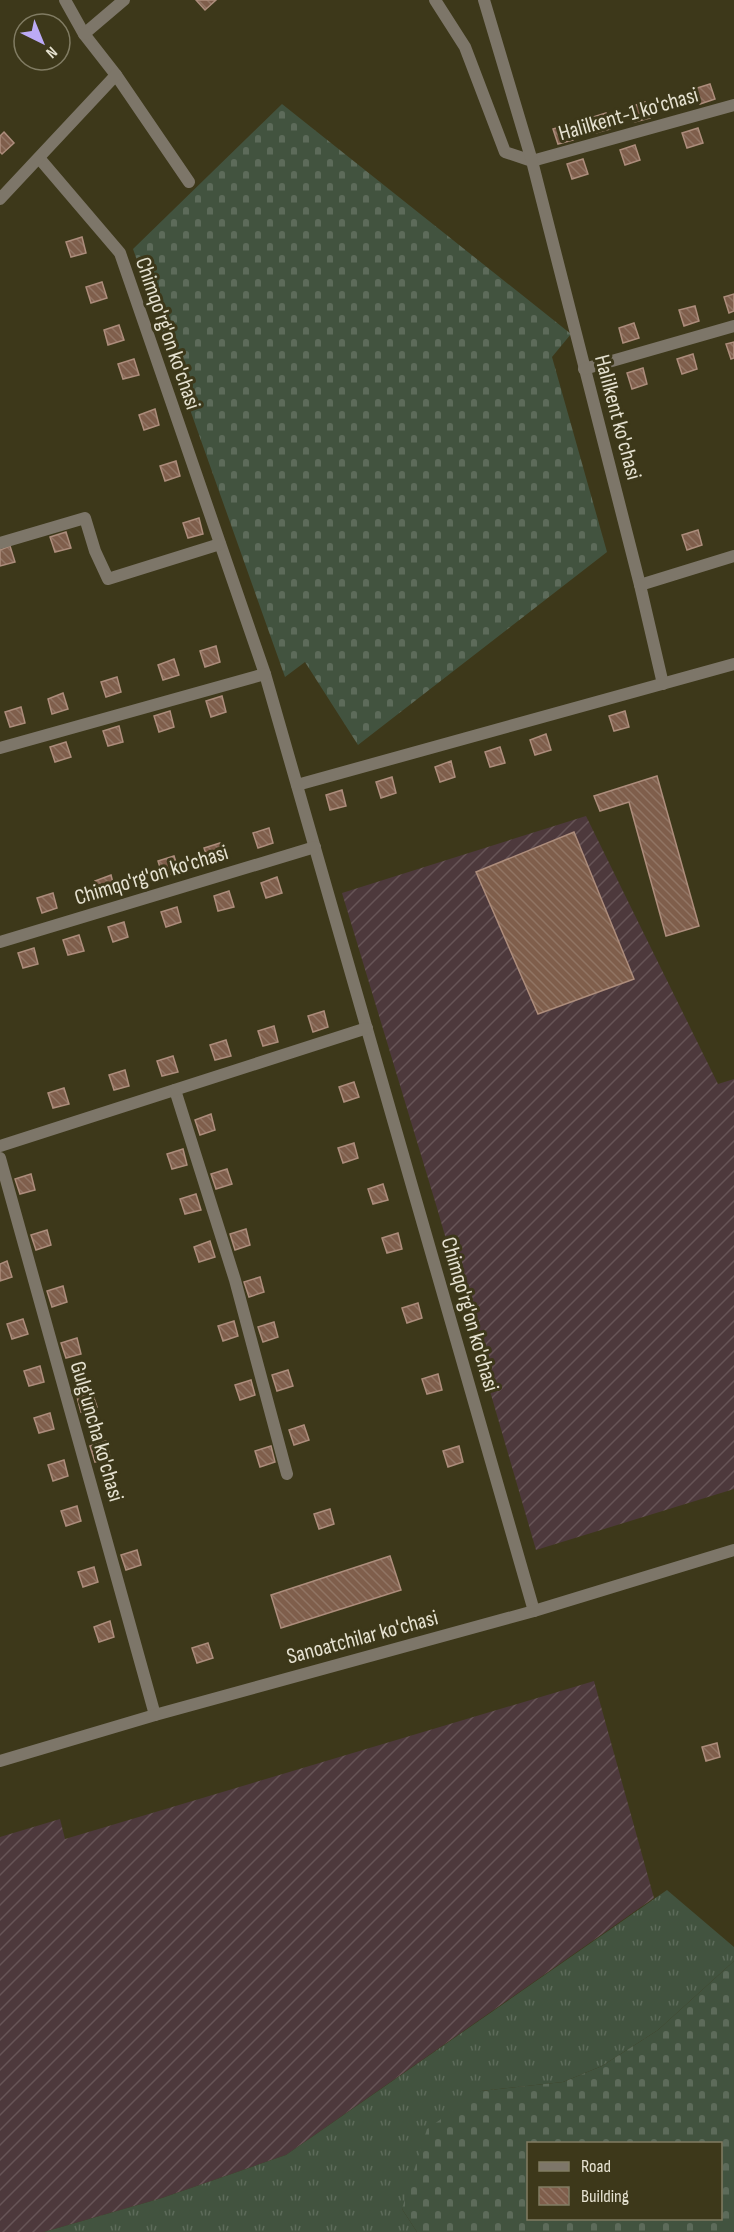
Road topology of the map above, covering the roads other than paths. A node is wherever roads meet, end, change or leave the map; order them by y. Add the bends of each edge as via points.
1 (65, 0) edge
2 (124, 0) edge
3 (435, 0) edge
4 (484, 0) edge
5 (84, 34) junction
6 (116, 75) junction
7 (734, 105) edge
8 (39, 158) junction
9 (532, 161) junction
10 (189, 182) dead end
11 (0, 199) edge
12 (734, 326) edge
13 (584, 369) junction
14 (0, 543) edge
15 (220, 544) junction
16 (734, 555) edge
17 (640, 585) junction
18 (734, 664) edge
19 (265, 674) junction
20 (663, 684) junction
21 (0, 748) edge
22 (297, 785) junction
23 (315, 847) junction
24 (0, 942) edge
25 (367, 1028) junction
26 (175, 1090) junction
27 (0, 1146) edge
28 (0, 1158) edge
29 (287, 1474) dead end
30 (734, 1550) edge
31 (534, 1611) junction
32 (155, 1715) junction
33 (0, 1761) edge

1 - 5 street
2 - 5 street
3 - 9 street via 465,47 505,152
4 - 9 street, Halilkent ko'chasi
5 - 6 street
6 - 8 street
6 - 10 street
7 - 9 street, Halilkent-1 ko'chasi
8 - 11 street
8 - 15 street, Chimqo'rg'on ko'chasi via 120,253
9 - 13 street, Halilkent ko'chasi
12 - 13 street
13 - 17 street, Halilkent ko'chasi
14 - 15 street via 85,518 108,579
15 - 19 street, Chimqo'rg'on ko'chasi
16 - 17 street
17 - 20 street, Halilkent ko'chasi
18 - 20 street
19 - 21 street
19 - 22 street, Chimqo'rg'on ko'chasi
20 - 22 street
22 - 23 street, Chimqo'rg'on ko'chasi
23 - 24 street, Chimqo'rg'on ko'chasi
23 - 25 street, Chimqo'rg'on ko'chasi
25 - 26 street
25 - 31 street, Chimqo'rg'on ko'chasi
26 - 27 street
26 - 29 street via 235,1280
28 - 32 street, Gulg'uncha ko'chasi
30 - 31 street, Sanoatchilar ko'chasi
31 - 32 street, Sanoatchilar ko'chasi
32 - 33 street, Sanoatchilar ko'chasi

